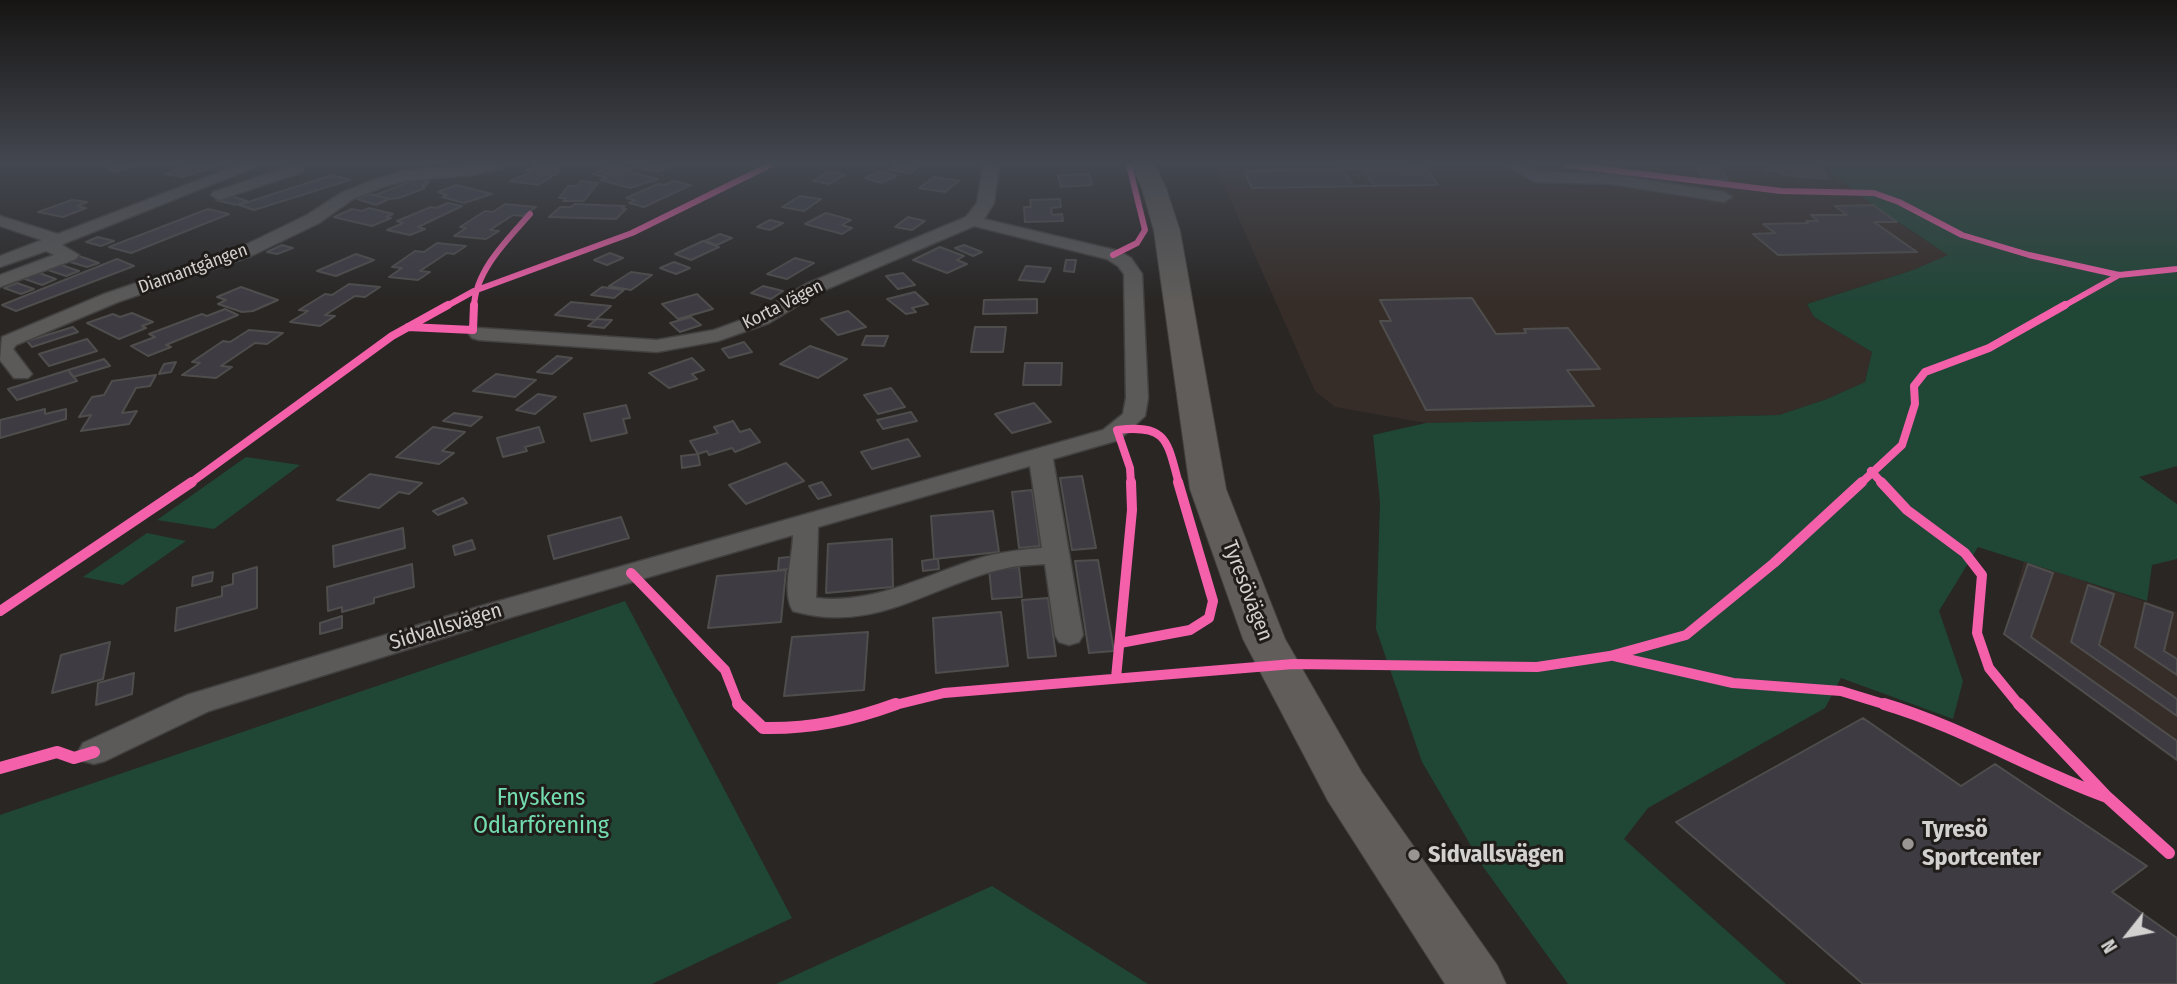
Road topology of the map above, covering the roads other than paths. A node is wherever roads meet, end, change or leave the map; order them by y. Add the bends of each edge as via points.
1 (135, 211) edge
2 (325, 211) edge
3 (984, 211) edge
4 (1162, 211) edge
5 (0, 221) edge
6 (972, 221) junction
7 (56, 241) junction
8 (0, 262) edge
9 (0, 281) edge
10 (479, 334) dead end
11 (21, 374) dead end
12 (1041, 457) junction
13 (805, 524) junction
14 (1055, 555) junction
15 (1069, 635) dead end
16 (94, 752) dead end
17 (1477, 984) edge

1 - 7 street
2 - 11 street, Diamantgången via 245,252 111,298 9,341 2,348
3 - 6 street
4 - 17 main road, Tyresövägen via 1208,489 1264,639 1345,787
5 - 7 street
6 - 10 street, Korta Vägen via 813,288 762,319 718,335 657,346
6 - 12 street, Sidvallsvägen via 1114,255 1133,274 1138,398 1134,416 1111,435
7 - 8 street
7 - 9 street via 52,247 70,256
12 - 13 street, Sidvallsvägen
12 - 14 street
13 - 14 street via 803,606 834,609 887,602 1007,559
13 - 16 street, Sidvallsvägen via 198,703
14 - 15 street

